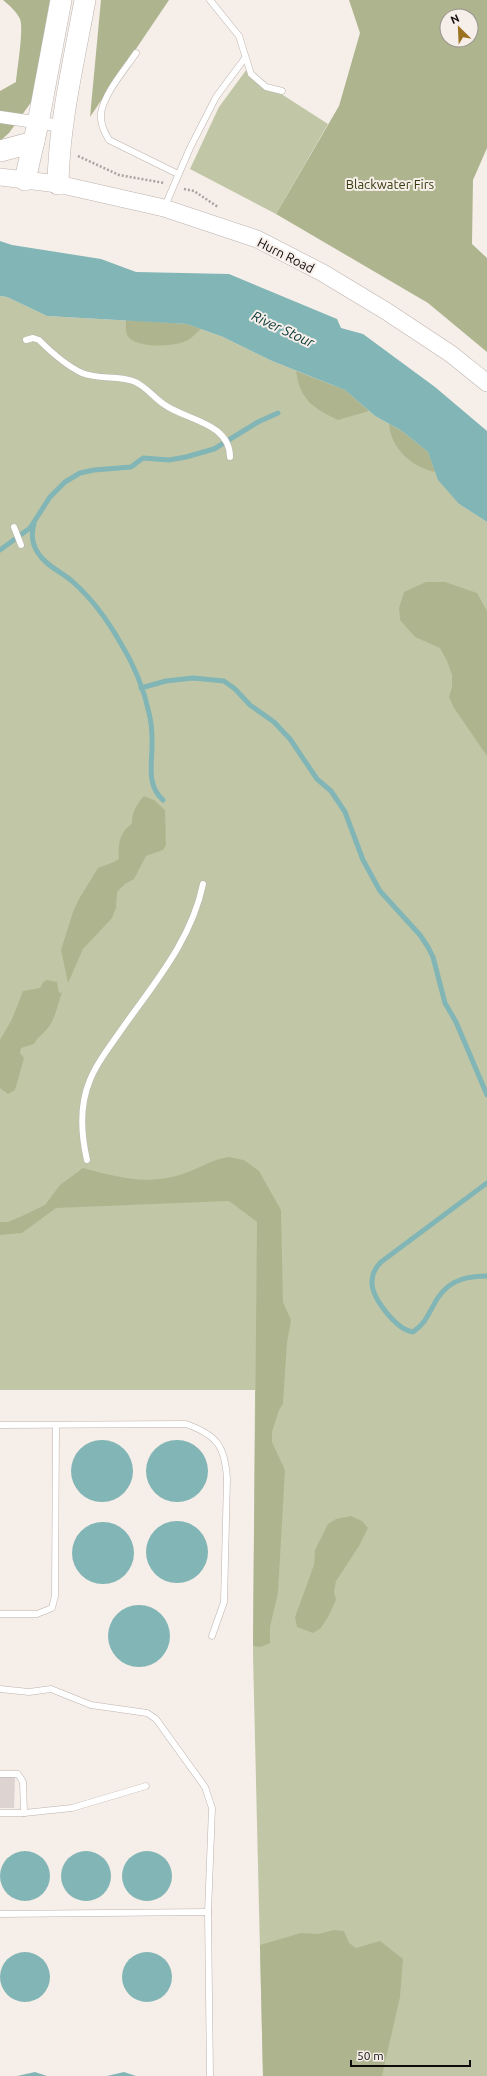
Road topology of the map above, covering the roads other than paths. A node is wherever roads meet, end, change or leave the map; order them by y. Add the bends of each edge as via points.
1 (61, 0) edge
2 (85, 0) edge
3 (210, 0) edge
4 (136, 53) dead end
5 (245, 58) junction
6 (282, 91) dead end
7 (0, 117) edge
8 (62, 126) junction
9 (36, 132) junction
10 (0, 151) edge
11 (178, 174) junction
12 (0, 177) edge
13 (24, 180) junction
14 (58, 184) junction
15 (164, 208) junction
16 (26, 340) dead end
17 (487, 383) edge
18 (230, 457) dead end
19 (14, 527) dead end
20 (21, 545) dead end
21 (202, 884) dead end
22 (87, 1160) dead end
23 (0, 1425) edge
24 (56, 1425) junction
25 (0, 1614) edge
26 (212, 1636) dead end
27 (0, 1689) edge
28 (0, 1774) edge
29 (146, 1786) dead end
30 (0, 1813) edge
31 (24, 1813) junction
32 (208, 1912) junction
33 (0, 1914) edge
34 (210, 2076) edge

1 - 9 highway
2 - 8 highway
3 - 5 lane via 239,36
4 - 11 lane via 110,93 101,113 105,133 109,140
5 - 6 lane via 256,80 266,87
5 - 11 lane via 216,97
7 - 9 street
8 - 9 street
8 - 14 highway via 58,154
9 - 10 highway
9 - 13 highway
11 - 15 lane
12 - 13 main road, Hurn Road
13 - 14 main road, Hurn Road
14 - 15 main road, Hurn Road
15 - 17 main road, Hurn Road via 257,239 323,273 451,354
16 - 18 lane via 39,340 67,365 82,372 100,378 134,382 175,412 208,425 218,432 228,446
19 - 20 lane
21 - 22 lane via 199,901 187,934 90,1078 82,1119
23 - 24 lane
24 - 25 lane via 55,1596 52,1608 37,1614
24 - 26 lane via 186,1424 206,1431 218,1445 226,1459 227,1479 224,1602
27 - 32 lane via 29,1692 51,1688 91,1705 147,1713 156,1720 205,1787 212,1808
28 - 31 lane via 18,1774 23,1782
29 - 31 lane via 72,1808
30 - 31 lane
32 - 33 lane
32 - 34 lane

